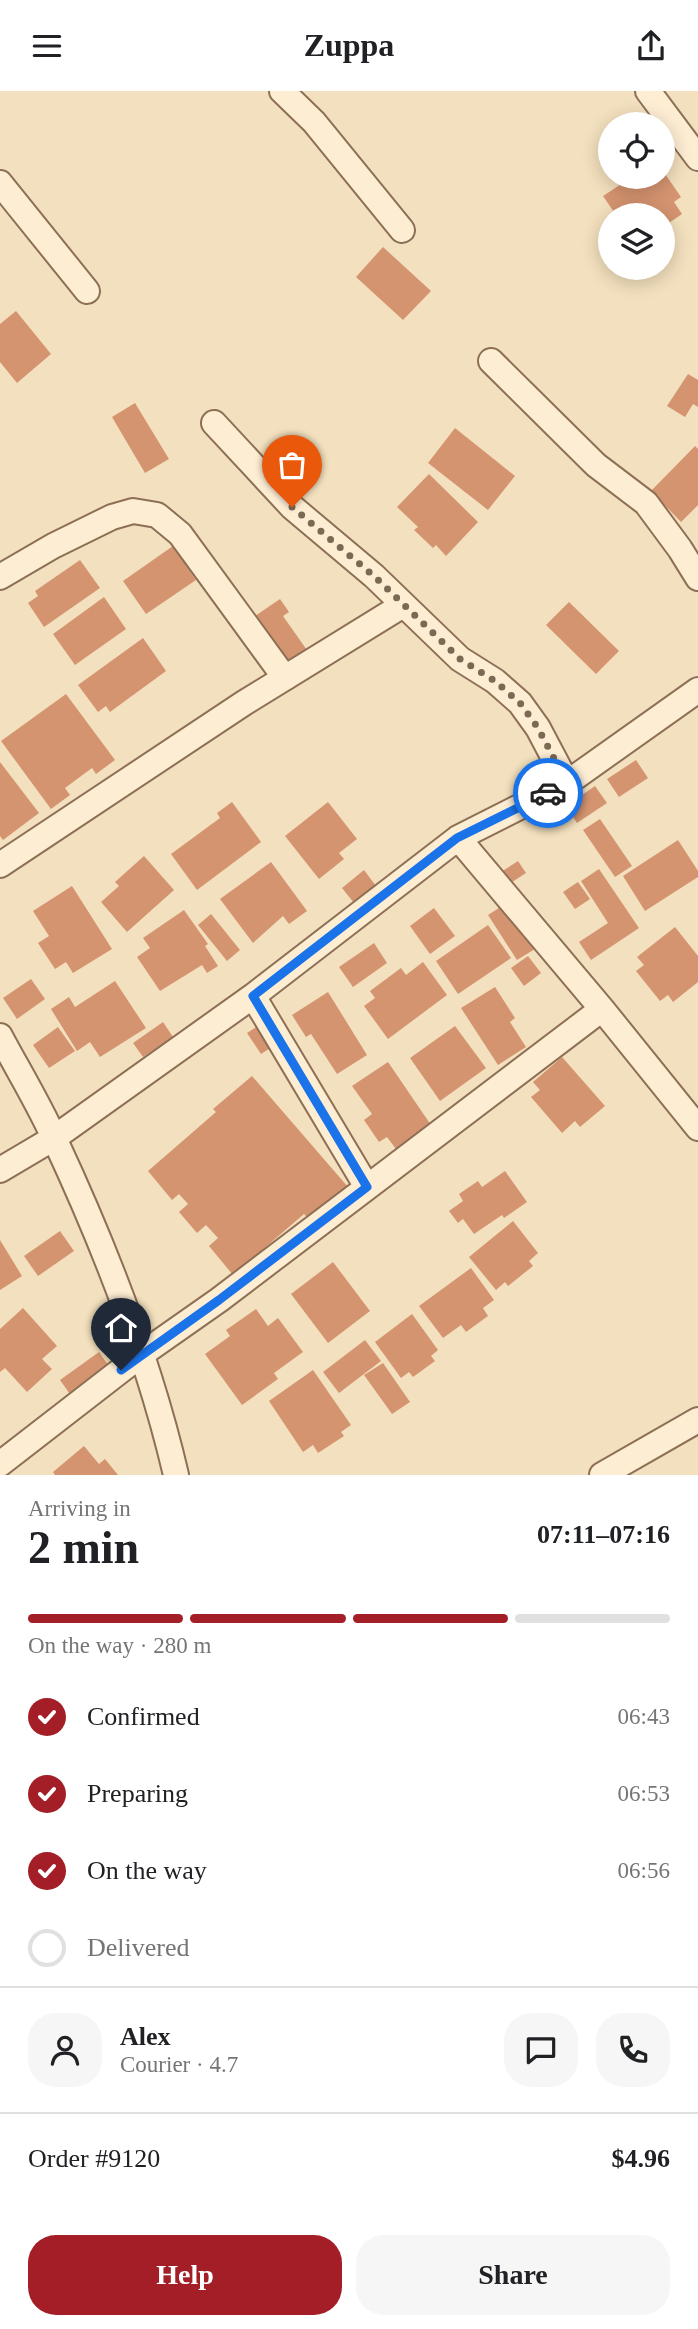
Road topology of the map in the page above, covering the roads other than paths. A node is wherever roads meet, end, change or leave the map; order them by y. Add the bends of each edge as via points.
1 (282, 91) edge
2 (648, 91) edge
3 (698, 158) edge
4 (0, 183) edge
5 (402, 230) dead end
6 (87, 291) dead end
7 (491, 361) dead end
8 (215, 423) dead end
9 (0, 577) edge
10 (698, 579) edge
11 (403, 605) junction
12 (285, 678) junction
13 (698, 690) edge
14 (567, 783) junction
15 (457, 838) junction
16 (0, 865) edge
17 (253, 996) junction
18 (602, 1009) junction
19 (0, 1036) edge
20 (698, 1128) edge
21 (54, 1138) junction
22 (0, 1170) edge
23 (367, 1187) junction
24 (142, 1354) junction
25 (698, 1420) edge
26 (0, 1464) edge
27 (176, 1475) edge
28 (603, 1475) edge

1 - 5 street via 314,122
2 - 3 street
4 - 6 street
7 - 10 street via 576,446 646,503
8 - 11 street via 292,507
9 - 12 street via 112,517 134,511 157,515 180,534
11 - 12 street
11 - 14 street via 460,659 520,703
12 - 16 street
13 - 14 street
14 - 15 street
15 - 17 street
15 - 18 street
17 - 21 street
17 - 23 street
18 - 20 street
18 - 23 street
19 - 21 street
21 - 22 street
21 - 24 street
23 - 24 street
24 - 26 street
24 - 27 street
25 - 28 street

